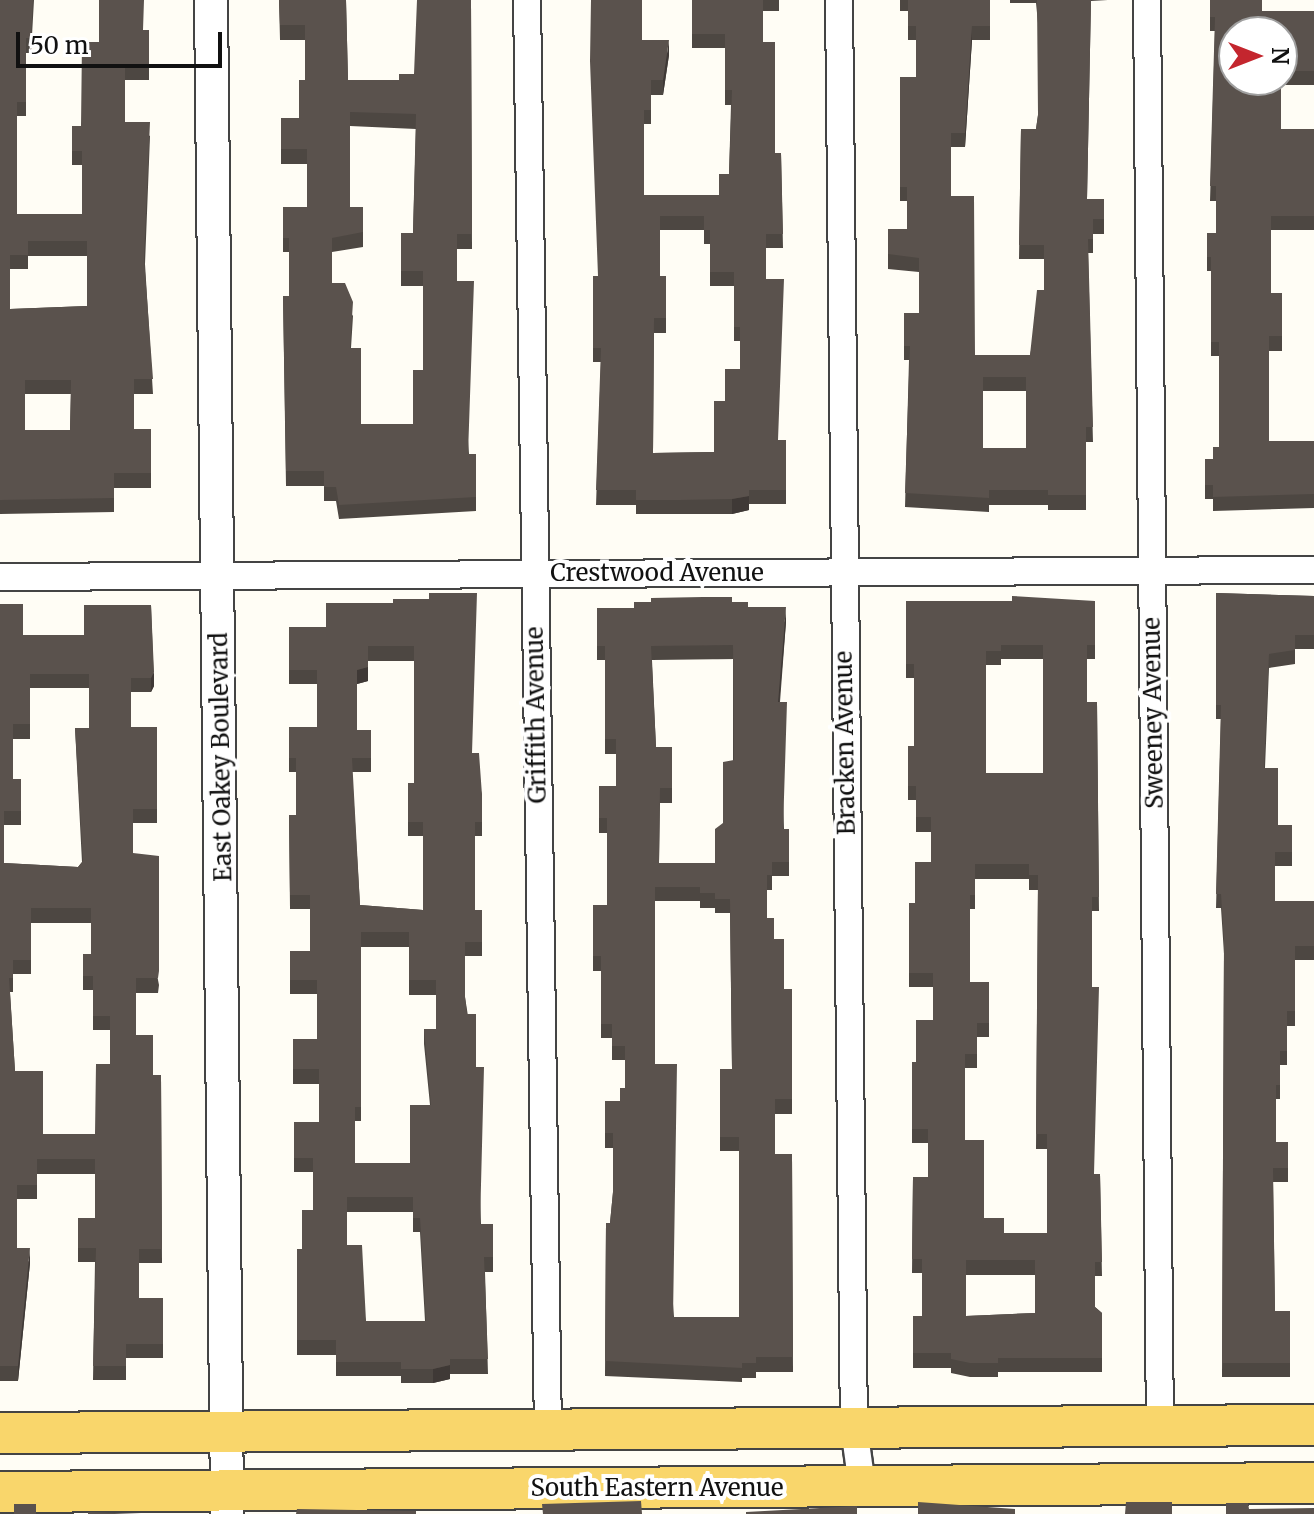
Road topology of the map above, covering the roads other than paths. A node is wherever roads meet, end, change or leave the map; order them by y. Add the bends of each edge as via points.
1 (211, 0) edge
2 (527, 0) edge
3 (839, 0) edge
4 (1147, 0) edge
5 (1314, 570) edge
6 (1152, 571) junction
7 (843, 572) junction
8 (534, 574) junction
9 (219, 576) junction
10 (0, 577) edge
11 (1314, 1425) edge
12 (1160, 1426) junction
13 (854, 1428) junction
14 (548, 1430) junction
15 (227, 1432) junction
16 (0, 1433) edge
17 (1314, 1483) edge
18 (862, 1486) junction
19 (0, 1492) edge
20 (227, 1502) edge

1 - 9 street, East Oakey Boulevard
2 - 8 street, Griffith Avenue
3 - 7 street, Bracken Avenue
4 - 6 street, Sweeney Avenue
5 - 6 street, Crestwood Avenue
6 - 7 street, Crestwood Avenue
6 - 12 street, Sweeney Avenue
7 - 8 street, Crestwood Avenue
7 - 13 street, Bracken Avenue
8 - 9 street, Crestwood Avenue
8 - 14 street, Griffith Avenue
9 - 10 street, Crestwood Avenue
9 - 15 street, East Oakey Boulevard
11 - 12 main road
12 - 13 main road
13 - 14 main road
13 - 18 street, Bracken Avenue
14 - 15 main road
15 - 16 main road
15 - 20 street, East Oakey Boulevard
17 - 18 main road, South Eastern Avenue
18 - 20 main road, South Eastern Avenue
19 - 20 main road, South Eastern Avenue

